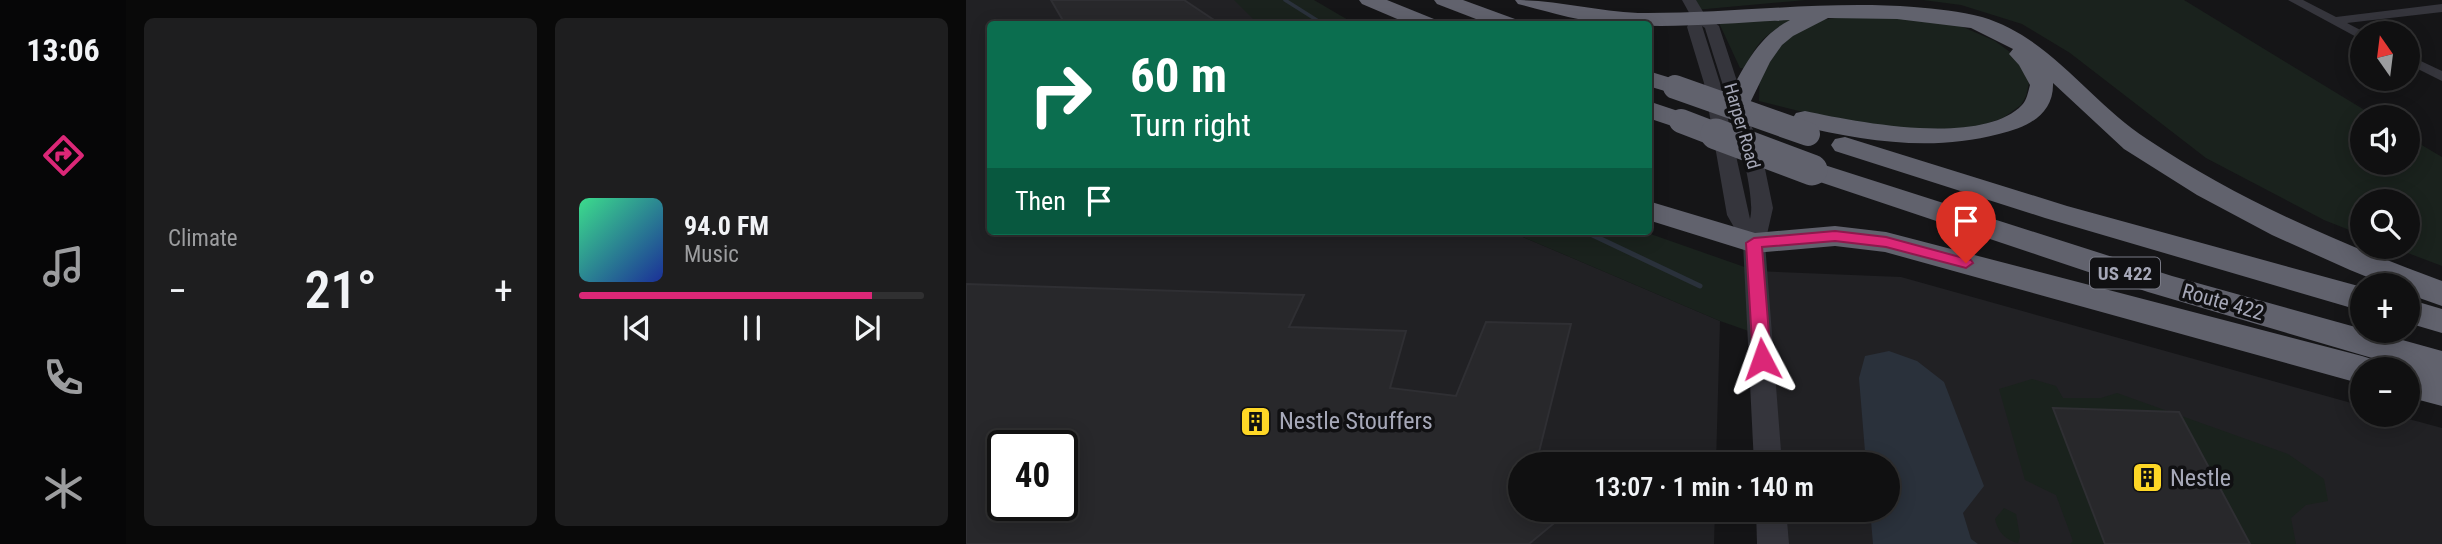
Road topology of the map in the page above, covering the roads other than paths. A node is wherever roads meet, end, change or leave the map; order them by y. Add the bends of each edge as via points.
1 (1357, 0) edge
2 (1369, 0) edge
3 (1444, 0) edge
4 (1525, 0) edge
5 (2294, 0) edge
6 (2442, 8) edge
7 (1694, 9) edge
8 (1394, 21) edge
9 (1419, 21) edge
10 (1499, 21) edge
11 (2334, 21) junction
12 (2350, 30) edge
13 (2420, 65) edge
14 (2442, 77) edge
15 (1661, 79) edge
16 (1736, 105) junction
17 (1652, 110) edge
18 (1807, 126) junction
19 (1652, 211) edge
20 (1754, 243) junction
21 (2442, 294) edge
22 (2350, 296) edge
23 (2420, 315) edge
24 (2442, 321) edge
25 (2442, 365) edge
26 (2350, 367) edge
27 (2420, 385) edge
28 (2442, 391) edge
29 (1767, 452) edge
30 (1772, 522) edge
31 (1773, 544) edge

1 - 8 highway
2 - 9 highway
3 - 10 highway
4 - 7 highway via 1601,18 1654,20
5 - 11 street
6 - 11 street
7 - 16 street, Harper Road via 1713,26
7 - 20 street, Harper Road via 1694,27 1712,83 1737,215
7 - 21 highway via 1885,5 1980,23 2025,47 2102,117 2172,168 2306,239
11 - 12 street
13 - 14 street
15 - 18 highway, Route 422 / US 422, bridge
16 - 18 highway via 1765,48 1784,32 1806,20 1866,11 1919,15 1981,31 2029,61 2042,86 2036,105 2014,122 1970,135 1924,138
16 - 20 street, Harper Road via 1763,208
17 - 25 highway, Route 422 / US 422, bridge via 1812,170 2160,284
18 - 22 highway, Route 422 / US 422 via 2056,212
19 - 20 highway
20 - 26 highway via 1835,236 1886,242
20 - 29 street, Harper Road
23 - 24 highway
27 - 28 highway
30 - 31 street

